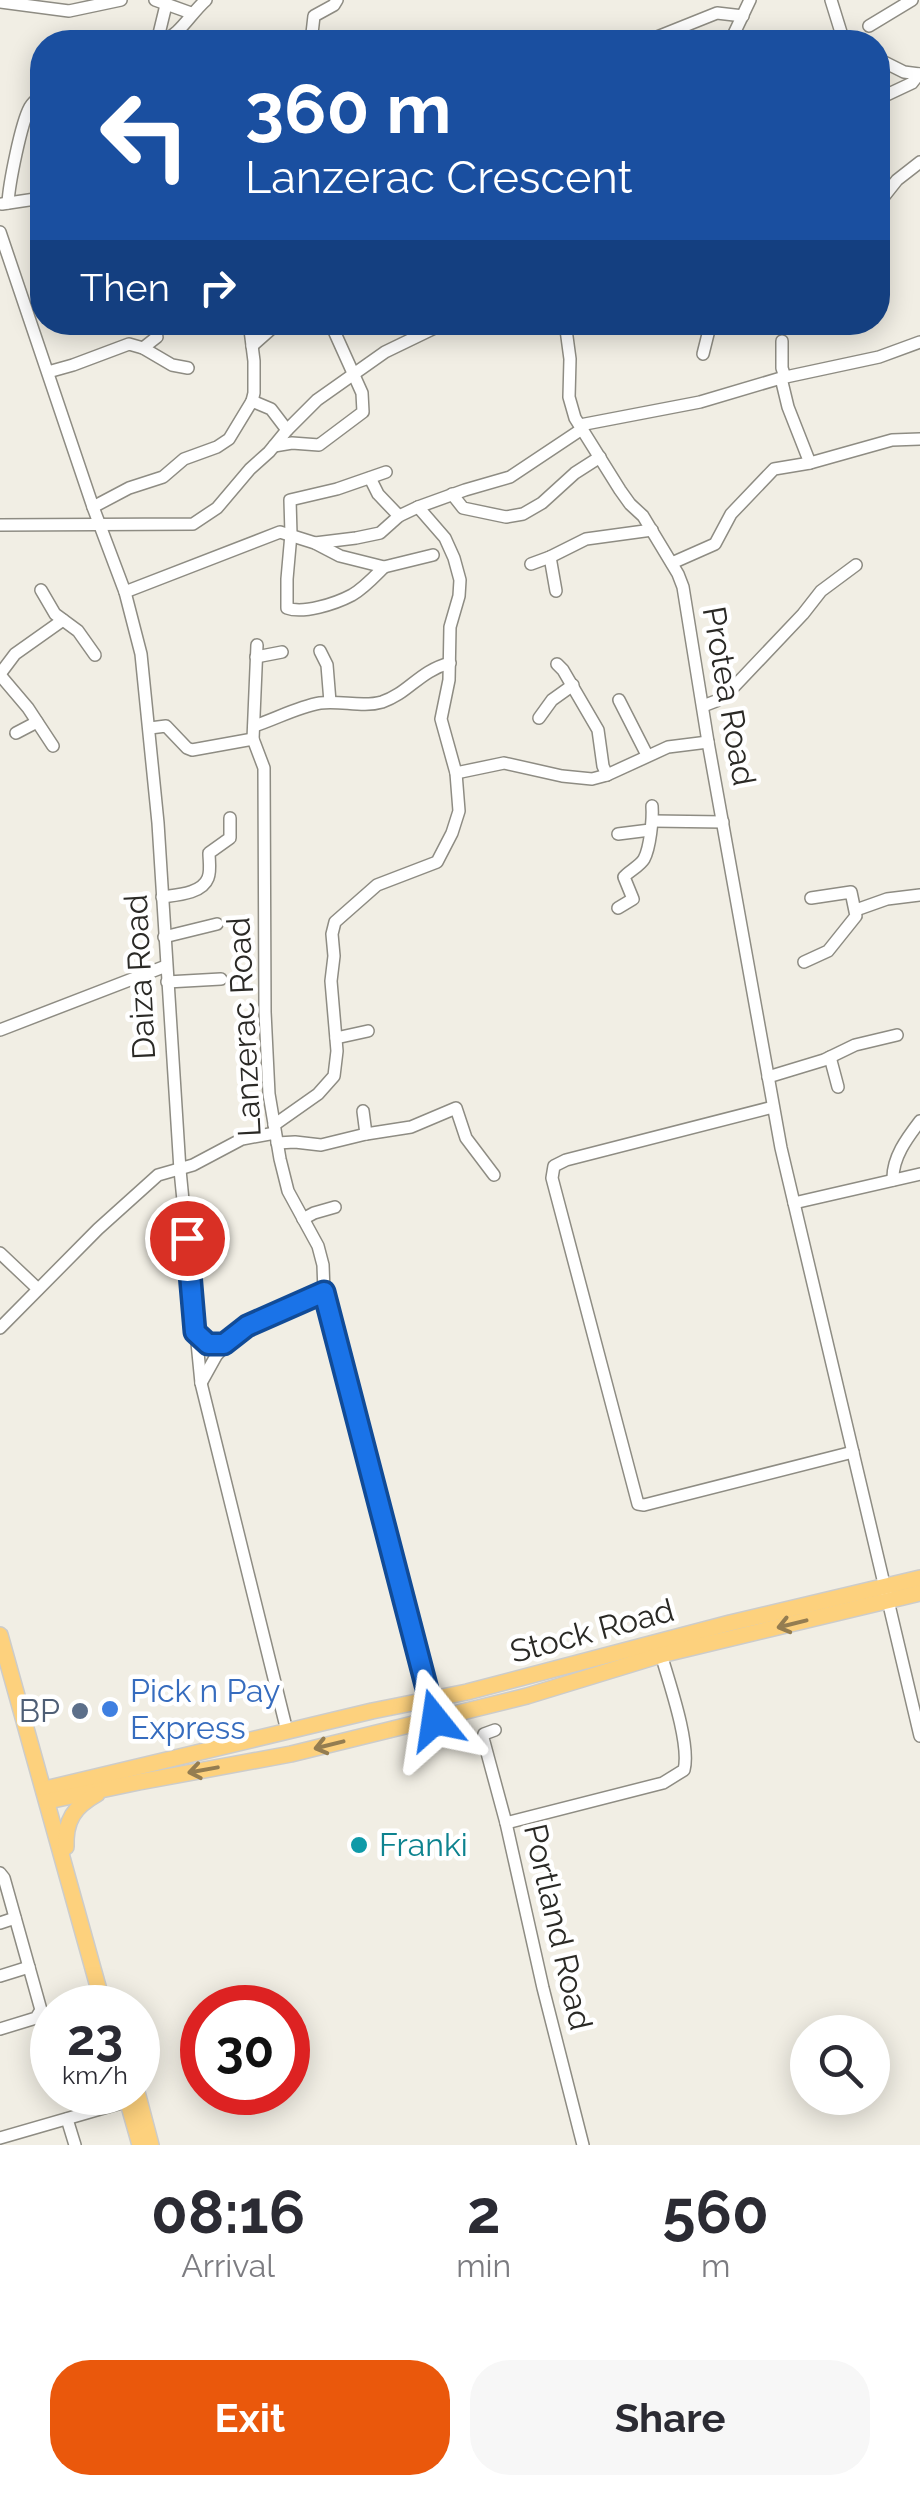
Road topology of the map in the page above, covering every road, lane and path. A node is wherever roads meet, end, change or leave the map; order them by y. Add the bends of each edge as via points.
1 (121, 0) edge
2 (206, 0) edge
3 (338, 0) edge
4 (750, 0) edge
5 (831, 0) edge
6 (913, 0) edge
7 (0, 2) edge
8 (161, 3) edge
9 (920, 8) edge
10 (191, 14) junction
11 (743, 16) junction
12 (870, 26) dead end
13 (160, 30) edge
14 (178, 30) edge
15 (313, 30) edge
16 (676, 30) edge
17 (736, 30) edge
18 (840, 30) edge
19 (890, 66) edge
20 (920, 74) edge
21 (890, 94) edge
22 (30, 109) edge
23 (920, 162) edge
24 (890, 189) edge
25 (30, 200) edge
26 (4, 204) edge
27 (0, 232) edge
28 (30, 320) edge
29 (35, 335) edge
30 (250, 335) edge
31 (264, 335) edge
32 (335, 335) edge
33 (420, 335) edge
34 (567, 335) edge
35 (706, 335) edge
36 (156, 337) dead end
37 (782, 342) dead end
38 (920, 342) edge
39 (252, 346) junction
40 (143, 348) junction
41 (703, 354) dead end
42 (188, 368) dead end
43 (48, 372) junction
44 (352, 375) junction
45 (783, 378) junction
46 (252, 401) junction
47 (581, 427) junction
48 (287, 430) junction
49 (920, 439) edge
50 (274, 446) junction
51 (600, 458) junction
52 (810, 463) junction
53 (386, 472) dead end
54 (370, 478) junction
55 (452, 494) junction
56 (93, 506) junction
57 (418, 507) junction
58 (399, 516) junction
59 (99, 524) junction
60 (0, 525) edge
61 (652, 530) junction
62 (291, 534) junction
63 (356, 538) junction
64 (315, 542) junction
65 (433, 554) dead end
66 (550, 557) junction
67 (354, 560) junction
68 (672, 563) junction
69 (531, 564) dead end
70 (856, 565) dead end
71 (384, 566) junction
72 (41, 590) dead end
73 (125, 592) junction
74 (556, 592) dead end
75 (64, 620) junction
76 (320, 651) dead end
77 (282, 652) dead end
78 (15, 654) junction
79 (96, 654) dead end
80 (0, 656) edge
81 (450, 664) junction
82 (557, 664) dead end
83 (0, 674) edge
84 (572, 685) junction
85 (619, 700) dead end
86 (330, 702) junction
87 (702, 706) junction
88 (539, 718) dead end
89 (37, 722) junction
90 (150, 728) junction
91 (16, 733) dead end
92 (253, 733) junction
93 (708, 742) junction
94 (53, 746) dead end
95 (647, 756) junction
96 (456, 773) junction
97 (607, 775) junction
98 (652, 806) dead end
99 (230, 818) dead end
100 (724, 822) junction
101 (652, 826) junction
102 (618, 834) dead end
103 (920, 895) edge
104 (162, 897) junction
105 (811, 898) dead end
106 (618, 908) dead end
107 (856, 910) junction
108 (217, 924) dead end
109 (164, 938) junction
110 (804, 962) dead end
111 (166, 966) junction
112 (221, 979) dead end
113 (167, 982) junction
114 (0, 1030) edge
115 (368, 1031) dead end
116 (898, 1036) dead end
117 (336, 1038) junction
118 (830, 1057) junction
119 (768, 1077) junction
120 (838, 1087) dead end
121 (773, 1107) junction
122 (363, 1111) dead end
123 (920, 1121) edge
124 (275, 1134) junction
125 (366, 1134) junction
126 (180, 1170) junction
127 (920, 1174) edge
128 (494, 1175) dead end
129 (893, 1180) junction
130 (794, 1203) junction
131 (335, 1208) dead end
132 (303, 1220) junction
133 (0, 1254) edge
134 (38, 1289) junction
135 (324, 1292) junction
136 (0, 1328) edge
137 (195, 1332) junction
138 (224, 1344) junction
139 (201, 1383) junction
140 (854, 1452) junction
141 (920, 1578) edge
142 (920, 1593) edge
143 (886, 1594) junction
144 (0, 1635) edge
145 (659, 1649) junction
146 (429, 1699) junction
147 (435, 1720) junction
148 (495, 1730) dead end
149 (287, 1731) junction
150 (920, 1736) edge
151 (115, 1786) junction
152 (46, 1795) junction
153 (506, 1822) junction
154 (66, 1866) junction
155 (0, 1872) edge
156 (16, 1918) junction
157 (0, 1923) edge
158 (30, 1967) junction
159 (0, 1976) edge
160 (99, 1985) edge
161 (0, 2028) edge
162 (79, 2115) edge
163 (135, 2115) edge
164 (139, 2115) edge
165 (68, 2119) junction
166 (0, 2138) edge
167 (75, 2145) edge
168 (140, 2145) edge
169 (151, 2145) edge
170 (583, 2145) edge

1 - 7 street via 68,11
2 - 10 street
3 - 15 street via 314,16
4 - 11 street
5 - 18 street
6 - 9 street
6 - 12 street
8 - 10 street
8 - 13 street
10 - 14 street
11 - 16 street via 717,13
11 - 17 street
19 - 20 street
20 - 21 street
22 - 26 street
23 - 24 street
25 - 26 street
27 - 28 street, Daiza Road
29 - 43 street, Daiza Road
30 - 39 street
31 - 39 street
32 - 44 street
33 - 44 street
34 - 47 street, Protea Road via 570,404
35 - 41 street
36 - 40 street
37 - 45 street
38 - 45 street
39 - 46 street
40 - 42 street
40 - 43 street via 129,344
43 - 56 street, Daiza Road
44 - 48 street
44 - 50 street via 364,401 361,416 318,445
45 - 47 street
45 - 52 street
46 - 48 street via 271,409
46 - 56 street via 223,443
47 - 51 street, Protea Road
47 - 55 street via 510,477
48 - 50 street
49 - 52 street
50 - 59 street via 193,524
51 - 55 street via 514,516 463,508
51 - 61 street, Protea Road
52 - 68 street via 771,471 730,514 715,544
53 - 54 street
54 - 58 street
54 - 62 street via 290,500
55 - 57 street
56 - 59 street, Daiza Road
57 - 58 street
57 - 81 street via 445,538 459,572
58 - 63 street via 380,533
59 - 60 street
59 - 73 street, Daiza Road
61 - 66 street via 586,539
61 - 68 street, Protea Road
62 - 64 street
62 - 71 street via 290,610 350,596
62 - 73 street via 275,534
63 - 64 street
63 - 67 street
64 - 67 street
65 - 71 street
66 - 69 street
66 - 74 street
67 - 71 street
68 - 87 street, Protea Road via 683,588
70 - 87 street via 821,590 729,692
72 - 75 street
73 - 90 street, Daiza Road
75 - 78 street
75 - 79 street
76 - 86 street via 328,665
77 - 92 street, Lanzerac Road via 256,651
78 - 80 street
78 - 83 street
81 - 86 street via 428,670 380,702
81 - 96 street via 441,720
82 - 84 street
83 - 89 street
84 - 88 street
84 - 97 street via 598,730
85 - 95 street
86 - 92 street via 299,709
87 - 93 street, Protea Road
89 - 91 street
89 - 94 street
90 - 92 street via 166,726 190,750
90 - 104 street, Daiza Road
92 - 124 street, Lanzerac Road via 263,764 265,1012
93 - 95 street via 668,746
93 - 100 street, Protea Road
95 - 97 street
96 - 97 street via 504,763 578,778
96 - 117 street via 458,815 438,861 374,886 335,922
98 - 101 street
99 - 104 street via 230,838 208,854 206,883
100 - 101 street
100 - 119 street, Protea Road
101 - 102 street
101 - 106 street via 646,856 624,877 633,899
103 - 107 street
104 - 109 street, Daiza Road
105 - 107 street via 852,892
107 - 110 street via 828,951
108 - 109 street
109 - 111 street, Daiza Road
111 - 113 street, Daiza Road
111 - 114 street
112 - 113 street
113 - 126 street, Daiza Road
115 - 117 street
116 - 118 street
117 - 124 street via 330,1081
118 - 119 street
118 - 120 street
119 - 121 street, Protea Road
121 - 130 street, Protea Road
121 - 140 street via 566,1160 554,1166 552,1178 638,1504
122 - 125 street
123 - 129 street
124 - 125 street via 321,1145
124 - 126 street via 242,1139
124 - 132 street, Lanzerac Road via 288,1191
125 - 128 street via 417,1126 456,1108 466,1138
126 - 134 street via 152,1180
126 - 137 street, Daiza Road
127 - 129 street
129 - 130 street
130 - 140 street, Protea Road
131 - 132 street
132 - 135 street, Lanzerac Road via 322,1257
133 - 134 street
134 - 136 street
135 - 138 street via 247,1326
135 - 146 street, Lanzerac Road
137 - 138 street via 208,1344
137 - 139 street, Daiza Road
138 - 139 street
139 - 149 street, Daiza Road
140 - 143 street, Protea Road
141 - 143 main road, Stock Road
142 - 143 main road, Stock Road
143 - 145 main road, Stock Road
143 - 150 street, Protea Road
144 - 152 main road
145 - 146 main road, Stock Road
145 - 147 main road, Stock Road
145 - 153 street via 686,1746 684,1770 663,1783
146 - 147 street, Lanzerac Road
146 - 149 main road, Stock Road
147 -> 151 main road, Stock Road
148 - 153 street, Portland Road via 483,1738
149 - 152 main road, Stock Road
151 - 152 main road, Stock Road
151 - 154 main road via 72,1813
152 - 154 main road
153 - 170 street, Portland Road
154 - 160 main road
155 - 156 street
156 - 157 street
156 - 158 street
158 - 159 street
158 - 161 street via 40,2014
162 - 165 street
163 - 168 main road
164 - 169 main road
165 - 166 street
165 - 167 street

